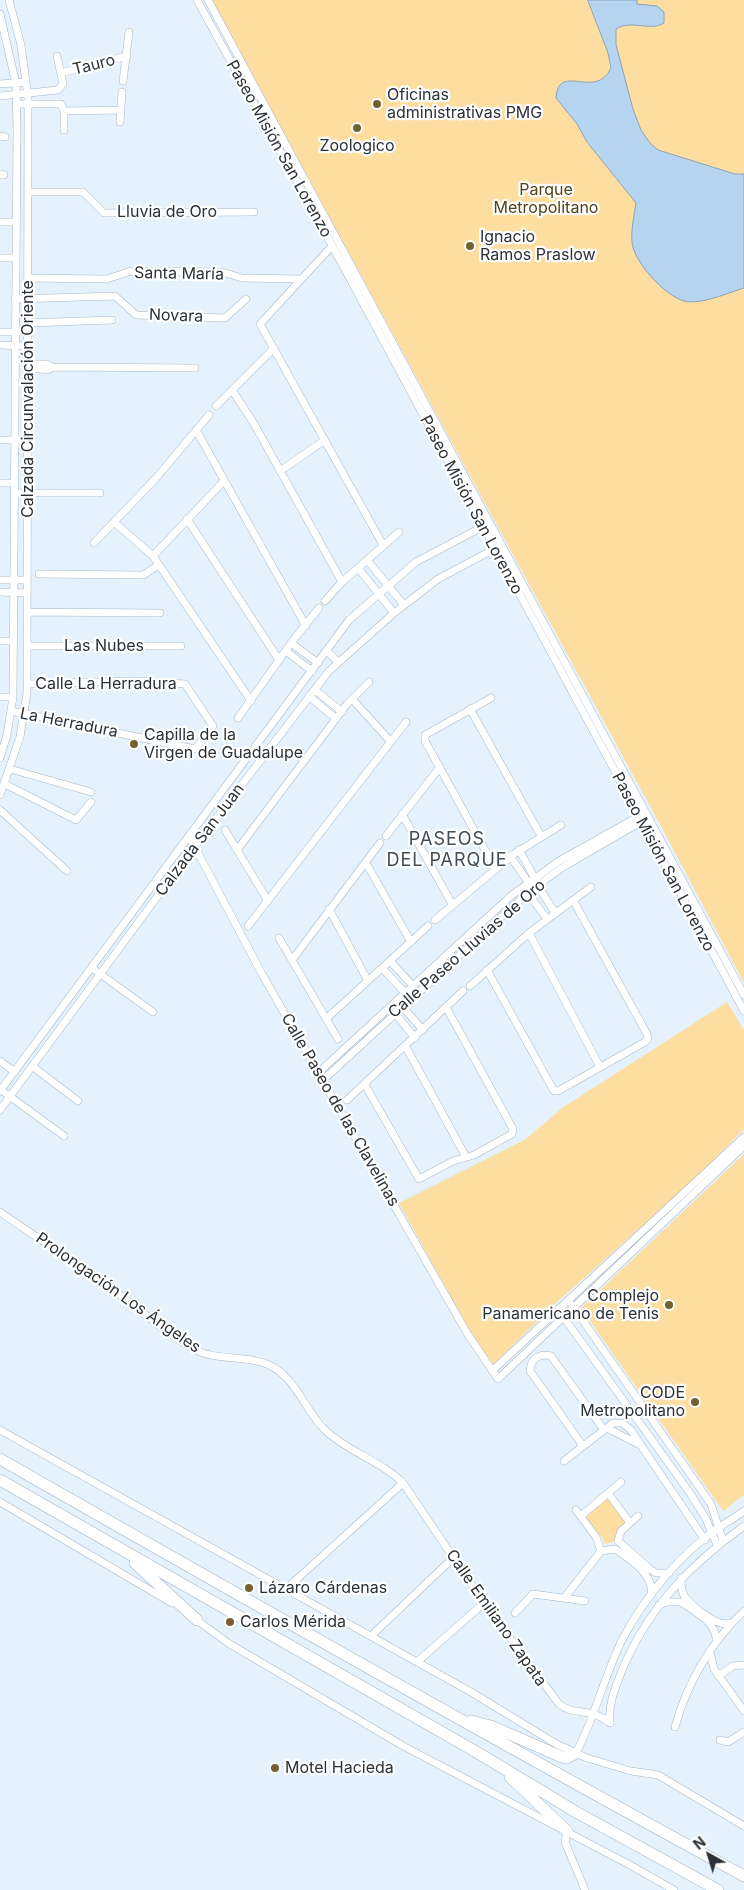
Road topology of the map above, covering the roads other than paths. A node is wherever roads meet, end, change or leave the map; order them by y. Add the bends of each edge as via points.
1 (9, 0) edge
2 (197, 0) edge
3 (208, 0) edge
4 (0, 14) edge
5 (129, 32) dead end
6 (0, 52) edge
7 (9, 52) junction
8 (56, 56) dead end
9 (127, 56) junction
10 (61, 73) junction
11 (123, 81) dead end
12 (26, 82) junction
13 (0, 84) edge
14 (16, 84) junction
15 (122, 92) dead end
16 (28, 94) junction
17 (0, 96) edge
18 (17, 96) junction
19 (17, 104) junction
20 (28, 104) junction
21 (121, 110) junction
22 (64, 111) junction
23 (120, 122) dead end
24 (28, 130) junction
25 (64, 130) dead end
26 (17, 131) junction
27 (29, 192) junction
28 (254, 212) dead end
29 (0, 222) edge
30 (16, 222) junction
31 (15, 231) junction
32 (28, 232) junction
33 (332, 246) junction
34 (0, 258) edge
35 (15, 258) junction
36 (28, 278) junction
37 (301, 279) junction
38 (15, 298) junction
39 (28, 298) junction
40 (246, 300) dead end
41 (112, 320) dead end
42 (27, 323) junction
43 (0, 332) edge
44 (15, 332) junction
45 (27, 332) junction
46 (0, 345) edge
47 (15, 345) junction
48 (27, 346) junction
49 (274, 348) junction
50 (27, 366) junction
51 (195, 368) dead end
52 (232, 390) junction
53 (216, 406) dead end
54 (209, 415) dead end
55 (196, 430) junction
56 (0, 440) edge
57 (15, 440) junction
58 (27, 440) junction
59 (325, 440) junction
60 (280, 471) junction
61 (14, 482) junction
62 (223, 482) junction
63 (0, 483) edge
64 (27, 492) junction
65 (15, 493) junction
66 (100, 493) dead end
67 (187, 519) junction
68 (114, 522) junction
69 (485, 525) junction
70 (399, 532) dead end
71 (94, 543) dead end
72 (384, 545) junction
73 (498, 548) junction
74 (153, 556) junction
75 (367, 560) junction
76 (159, 565) junction
77 (358, 568) junction
78 (39, 574) dead end
79 (0, 580) edge
80 (14, 580) junction
81 (27, 580) junction
82 (342, 582) junction
83 (387, 585) junction
84 (0, 592) edge
85 (14, 592) junction
86 (27, 593) junction
87 (378, 594) junction
88 (325, 601) dead end
89 (404, 605) junction
90 (319, 608) dead end
91 (27, 612) junction
92 (394, 613) junction
93 (160, 614) dead end
94 (306, 626) junction
95 (0, 641) edge
96 (14, 641) junction
97 (291, 643) junction
98 (27, 646) junction
99 (181, 646) dead end
100 (286, 651) junction
101 (326, 651) junction
102 (280, 660) junction
103 (338, 662) junction
104 (318, 663) junction
105 (312, 671) junction
106 (369, 682) dead end
107 (27, 684) junction
108 (184, 684) joint
109 (315, 690) junction
110 (309, 696) junction
111 (0, 697) edge
112 (13, 697) junction
113 (491, 698) dead end
114 (352, 699) junction
115 (250, 701) junction
116 (470, 709) junction
117 (11, 711) junction
118 (342, 712) junction
119 (25, 713) junction
120 (238, 718) dead end
121 (336, 720) junction
122 (406, 722) dead end
123 (263, 738) junction
124 (391, 742) junction
125 (272, 746) junction
126 (0, 755) edge
127 (440, 767) junction
128 (10, 769) junction
129 (5, 784) junction
130 (91, 792) dead end
131 (0, 795) edge
132 (91, 802) dead end
133 (0, 810) edge
134 (402, 814) junction
135 (647, 815) junction
136 (639, 819) junction
137 (561, 825) dead end
138 (225, 830) dead end
139 (190, 836) junction
140 (386, 836) dead end
141 (541, 836) junction
142 (380, 842) dead end
143 (196, 845) junction
144 (237, 850) junction
145 (518, 850) junction
146 (510, 856) junction
147 (366, 863) junction
148 (495, 868) junction
149 (67, 871) dead end
150 (535, 877) junction
151 (528, 882) junction
152 (537, 884) junction
153 (591, 887) dead end
154 (531, 890) junction
155 (573, 900) junction
156 (268, 901) junction
157 (452, 904) junction
158 (329, 909) junction
159 (555, 912) junction
160 (547, 919) junction
161 (435, 920) dead end
162 (248, 926) dead end
163 (428, 926) dead end
164 (529, 933) junction
165 (279, 938) dead end
166 (411, 942) junction
167 (292, 960) junction
168 (390, 961) junction
169 (92, 968) junction
170 (382, 968) junction
171 (488, 970) junction
172 (101, 973) junction
173 (368, 981) junction
174 (470, 986) dead end
175 (415, 988) junction
176 (463, 991) dead end
177 (407, 995) junction
178 (744, 995) edge
179 (399, 1003) junction
180 (446, 1007) junction
181 (392, 1010) junction
182 (744, 1011) edge
183 (153, 1012) dead end
184 (326, 1019) junction
185 (423, 1030) junction
186 (415, 1038) junction
187 (338, 1039) dead end
188 (406, 1047) junction
189 (0, 1061) edge
190 (32, 1066) junction
191 (600, 1067) junction
192 (15, 1072) junction
193 (319, 1072) junction
194 (323, 1080) junction
195 (365, 1085) junction
196 (0, 1091) edge
197 (10, 1097) junction
198 (347, 1100) dead end
199 (78, 1101) dead end
200 (0, 1110) edge
201 (64, 1136) dead end
202 (744, 1137) edge
203 (744, 1146) edge
204 (466, 1157) junction
205 (0, 1212) edge
206 (570, 1301) junction
207 (574, 1308) junction
208 (559, 1311) junction
209 (564, 1318) junction
210 (492, 1371) junction
211 (650, 1414) junction
212 (640, 1422) junction
213 (605, 1429) junction
214 (0, 1430) edge
215 (583, 1446) junction
216 (0, 1459) edge
217 (564, 1461) dead end
218 (0, 1480) edge
219 (621, 1482) dead end
220 (404, 1483) junction
221 (0, 1489) edge
222 (608, 1493) junction
223 (0, 1502) edge
224 (744, 1511) edge
225 (638, 1516) dead end
226 (630, 1523) junction
227 (744, 1526) edge
228 (81, 1527) junction
229 (719, 1528) junction
230 (712, 1533) junction
231 (705, 1540) junction
232 (720, 1543) junction
233 (123, 1551) junction
234 (601, 1551) junction
235 (453, 1558) junction
236 (669, 1573) junction
237 (681, 1578) junction
238 (286, 1589) junction
239 (651, 1595) junction
240 (565, 1597) junction
241 (585, 1600) dead end
242 (484, 1603) junction
243 (659, 1605) junction
244 (744, 1611) edge
245 (515, 1613) dead end
246 (197, 1620) junction
247 (733, 1621) junction
248 (626, 1633) junction
249 (371, 1636) junction
250 (637, 1638) junction
251 (716, 1642) junction
252 (710, 1651) junction
253 (417, 1662) junction
254 (744, 1665) edge
255 (718, 1674) junction
256 (696, 1675) junction
257 (600, 1694) junction
258 (611, 1699) junction
259 (744, 1711) edge
260 (595, 1713) junction
261 (461, 1719) junction
262 (674, 1727) dead end
263 (744, 1732) edge
264 (720, 1740) dead end
265 (576, 1753) junction
266 (496, 1764) junction
267 (744, 1826) edge
268 (567, 1831) junction
269 (688, 1846) junction
270 (676, 1866) junction
271 (744, 1867) edge
272 (744, 1876) edge
273 (585, 1890) edge
274 (674, 1890) edge
275 (706, 1890) edge
276 (718, 1890) edge

1 - 12 street, Calzada Circunvalación Oriente via 21,45
2 - 33 street, Paseo Misión San Lorenzo
3 - 69 street, Paseo Misión San Lorenzo via 377,311
4 - 7 street, Calzada Circunvalación Oriente
5 - 9 street, Tauro
6 - 7 street
7 - 14 street, Calzada Circunvalación Oriente
8 - 10 street, Tauro
9 - 10 street, Tauro
9 - 11 street, Tauro
10 - 16 street, Tauro via 63,84 58,90
12 - 14 street
12 - 16 street, Calzada Circunvalación Oriente
13 - 14 street
14 - 18 street, Calzada Circunvalación Oriente
15 - 21 street, Tauro
16 - 18 street
16 - 20 street, Calzada Circunvalación Oriente
17 - 18 street
18 - 19 street, Calzada Circunvalación Oriente
19 - 20 street
19 - 26 street, Calzada Circunvalación Oriente
20 - 22 street via 56,102
20 - 24 street, Calzada Circunvalación Oriente
21 - 22 street
21 - 23 street, Tauro
22 - 25 street
24 - 26 street
24 - 27 street, Calzada Circunvalación Oriente
26 - 30 street, Calzada Circunvalación Oriente
27 - 28 street, Lluvia de Oro via 83,192 104,213
27 - 32 street, Calzada Circunvalación Oriente
29 - 30 street
30 - 31 street, Calzada Circunvalación Oriente
31 - 32 street
31 - 35 street, Calzada Circunvalación Oriente
32 - 36 street, Calzada Circunvalación Oriente
33 - 37 street
33 - 69 street, Paseo Misión San Lorenzo
34 - 35 street
35 - 38 street, Calzada Circunvalación Oriente
36 - 37 street, Santa María via 107,279 131,271 222,272 242,278
36 - 39 street, Calzada Circunvalación Oriente
37 - 49 street via 260,324
38 - 39 street, Novara
38 - 44 street, Calzada Circunvalación Oriente
39 - 40 street, Novara via 115,296 136,314 225,318
39 - 42 street, Calzada Circunvalación Oriente
41 - 42 street
42 - 45 street, Calzada Circunvalación Oriente
43 - 44 street
44 - 45 street
44 - 47 street, Calzada Circunvalación Oriente
45 - 48 street, Calzada Circunvalación Oriente
46 - 47 street
47 - 48 street
47 - 57 street, Calzada Circunvalación Oriente
48 - 50 street, Calzada Circunvalación Oriente
49 - 52 street
49 - 59 street
50 - 51 street via 48,370 52,367
50 - 58 street, Calzada Circunvalación Oriente
52 - 53 street
52 - 60 street
54 - 55 street
55 - 62 street
55 - 68 street
56 - 57 street
57 - 58 street
57 - 61 street, Calzada Circunvalación Oriente
58 - 64 street, Calzada Circunvalación Oriente
59 - 60 street
59 - 72 street
60 - 82 street
61 - 63 street
61 - 65 street, Calzada Circunvalación Oriente
62 - 67 street
62 - 94 street
64 - 65 street
64 - 66 street
64 - 81 street, Calzada Circunvalación Oriente
65 - 80 street, Calzada Circunvalación Oriente
67 - 74 street
67 - 102 street
68 - 71 street
68 - 74 street
69 - 73 street, Paseo Misión San Lorenzo
69 - 83 street, Calzada San Juan via 429,554
70 - 72 street
72 - 75 street
73 - 89 street, Calzada San Juan via 438,579
73 - 135 street, Paseo Misión San Lorenzo
73 - 136 street, Paseo Misión San Lorenzo
74 - 76 street
75 - 77 street
75 - 83 street
76 - 78 street via 143,576
76 - 115 street
77 - 82 street
77 - 87 street
79 - 80 street
80 - 81 street
80 - 85 street, Calzada Circunvalación Oriente
81 - 86 street, Calzada Circunvalación Oriente
82 - 88 street
83 - 87 street, Calzada San Juan
83 - 89 street
84 - 85 street
85 - 86 street
85 - 96 street, Calzada Circunvalación Oriente
86 - 91 street, Calzada Circunvalación Oriente
87 - 92 street
87 - 101 street, Calzada San Juan via 349,620
89 - 92 street, Calzada San Juan
90 - 94 street
91 - 93 street
91 - 98 street, Calzada Circunvalación Oriente
92 - 103 street, Calzada San Juan
94 - 97 street
95 - 96 street
96 - 112 street, Calzada Circunvalación Oriente
97 - 100 street
97 - 104 street
98 - 99 street, Las Nubes
98 - 107 street, Calzada Circunvalación Oriente
100 - 102 street
100 - 105 street
101 - 103 street
101 - 104 street, Calzada San Juan
102 - 115 street
103 - 109 street, Calzada San Juan
104 - 105 street, Calzada San Juan
105 - 123 street, Calzada San Juan
106 - 114 street
107 - 108 street, Calle La Herradura via 132,681
107 - 119 street, Calzada Circunvalación Oriente
108 - 119 street, La Herradura via 212,724 195,749
109 - 110 street, Calzada San Juan
109 - 118 street
110 - 121 street
110 - 125 street, Calzada San Juan
111 - 112 street
112 - 117 street, Calzada Circunvalación Oriente
113 - 116 street
114 - 118 street
114 - 124 street
115 - 120 street
116 - 127 street via 425,735 425,741
116 - 141 street
117 - 119 street, La Herradura
117 - 126 street, Calzada Circunvalación Oriente
118 - 121 street
119 - 128 street, Calzada Circunvalación Oriente
121 - 144 street
122 - 124 street
123 - 125 street
123 - 139 street, Calzada San Juan
124 - 156 street
125 - 143 street, Calzada San Juan
127 - 134 street
127 - 148 street
128 - 129 street, Calzada Circunvalación Oriente
128 - 130 street
129 - 131 street, Calzada Circunvalación Oriente
129 - 132 street via 76,820
133 - 149 street
134 - 140 street
134 - 157 street
135 - 136 street, Calle Paseo Lluvias de Oro
135 - 178 street, Paseo Misión San Lorenzo
136 - 150 street, Calle Paseo Lluvias de Oro
136 - 152 street, Calle Paseo Lluvias de Oro
136 - 182 street, Paseo Misión San Lorenzo
137 - 141 street
138 - 144 street
139 - 143 street, Calle Paseo de las Clavelinas
139 - 169 street, Calzada San Juan
141 - 145 street
142 - 147 street
143 - 172 street, Calzada San Juan
143 - 193 street, Calle Paseo de las Clavelinas via 262,974
144 - 156 street
145 - 146 street
145 - 150 street
146 - 148 street
146 - 151 street
147 - 158 street
147 - 166 street
148 - 157 street
150 - 151 street, Calle Paseo Lluvias de Oro
150 - 152 street
151 - 154 street
151 - 175 street, Calle Paseo Lluvias de Oro
152 - 154 street, Calle Paseo Lluvias de Oro
152 - 159 street
153 - 155 street
154 - 160 street via 533,900
154 - 175 street, Calle Paseo Lluvias de Oro
155 - 159 street
155 - 191 street via 648,1039
156 - 162 street
157 - 161 street
158 - 167 street
158 - 173 street
159 - 160 street
160 - 164 street
163 - 166 street
164 - 171 street
164 - 191 street
165 - 167 street
166 - 168 street
167 - 184 street
168 - 170 street
168 - 175 street
169 - 172 street
169 - 192 street, Calzada San Juan
170 - 173 street
170 - 177 street
171 - 174 street
171 - 191 street via 554,1091
172 - 183 street
172 - 190 street, Calzada San Juan
173 - 184 street
175 - 177 street, Calle Paseo Lluvias de Oro
176 - 180 street
177 - 179 street, Calle Paseo Lluvias de Oro
179 - 181 street, Calle Paseo Lluvias de Oro
179 - 185 street
180 - 185 street
180 - 204 street via 513,1129 512,1134
181 - 186 street
181 - 193 street, Calle Paseo Lluvias de Oro
181 - 194 street, Calle Paseo Lluvias de Oro
184 - 187 street
185 - 186 street
186 - 188 street
188 - 195 street
188 - 204 street
189 - 192 street
190 - 197 street, Calzada San Juan
190 - 199 street
192 - 196 street, Calzada San Juan
193 - 194 street, Calle Paseo de las Clavelinas
194 - 210 street, Calle Paseo de las Clavelinas
195 - 198 street
195 - 204 street via 418,1179
196 - 197 street
197 - 200 street, Calzada San Juan
197 - 201 street
202 - 206 street
203 - 207 street
205 - 220 street, Prolongación Los Ángeles via 194,1349 268,1364 279,1370 326,1431
206 - 207 street
206 - 208 street
207 - 209 street
207 - 211 street
208 - 209 street
208 - 210 street
209 - 210 street, Calle Paseo de las Clavelinas via 498,1379
209 - 212 street
211 - 212 street
211 - 229 street via 711,1504
212 - 230 street via 690,1494
213 - 215 street
213 - 215 street via 551,1356 535,1358 530,1371
213 - 231 street via 614,1423 622,1423 631,1430
214 - 238 street
215 - 217 street
216 - 261 highway via 262,1610
218 - 228 highway
219 - 222 street
220 - 235 street, Calle Emiliano Zapata
220 - 238 street
221 - 228 highway via 59,1521
222 - 226 street
222 - 234 street via 579,1513 596,1537
223 - 246 street via 152,1590
224 - 229 street
225 - 226 street
226 - 236 street via 621,1531 618,1541 651,1570
227 - 232 street
228 - 233 highway
229 - 230 street
229 - 232 street
230 - 231 street
230 - 232 street
231 - 236 street
232 - 237 street
233 - 246 highway
233 - 266 highway
234 - 239 street via 615,1549 647,1576 652,1582
234 - 240 street
235 - 242 street, Calle Emiliano Zapata
235 - 249 street
236 - 239 street
237 - 243 street
237 - 247 street via 685,1597 703,1613 721,1625
238 - 249 street
239 - 248 street
240 - 241 street
240 - 245 street via 533,1594
242 - 253 street
242 - 260 street, Calle Emiliano Zapata via 565,1710
243 - 250 street
243 - 251 street via 681,1602 713,1627
244 - 247 street
246 - 268 street via 228,1643 405,1747
247 - 251 street
248 - 250 street
248 - 257 street
249 - 253 street
250 - 258 street
251 - 252 street
252 - 255 street via 712,1665
252 - 256 street
253 - 265 street
254 - 255 street via 733,1666
255 - 256 street via 704,1671
255 - 259 street
256 - 262 street
257 - 258 street
257 - 260 street
258 - 260 street, Calle Emiliano Zapata via 610,1723
260 - 265 street
261 - 265 highway via 491,1726 562,1757
261 - 269 highway
263 - 264 street via 728,1742
265 - 267 street via 631,1771 658,1775
266 - 268 highway
266 - 270 highway
268 - 273 street via 564,1842
268 - 274 street
269 - 271 highway
269 - 272 highway
270 - 275 highway
270 - 276 highway

